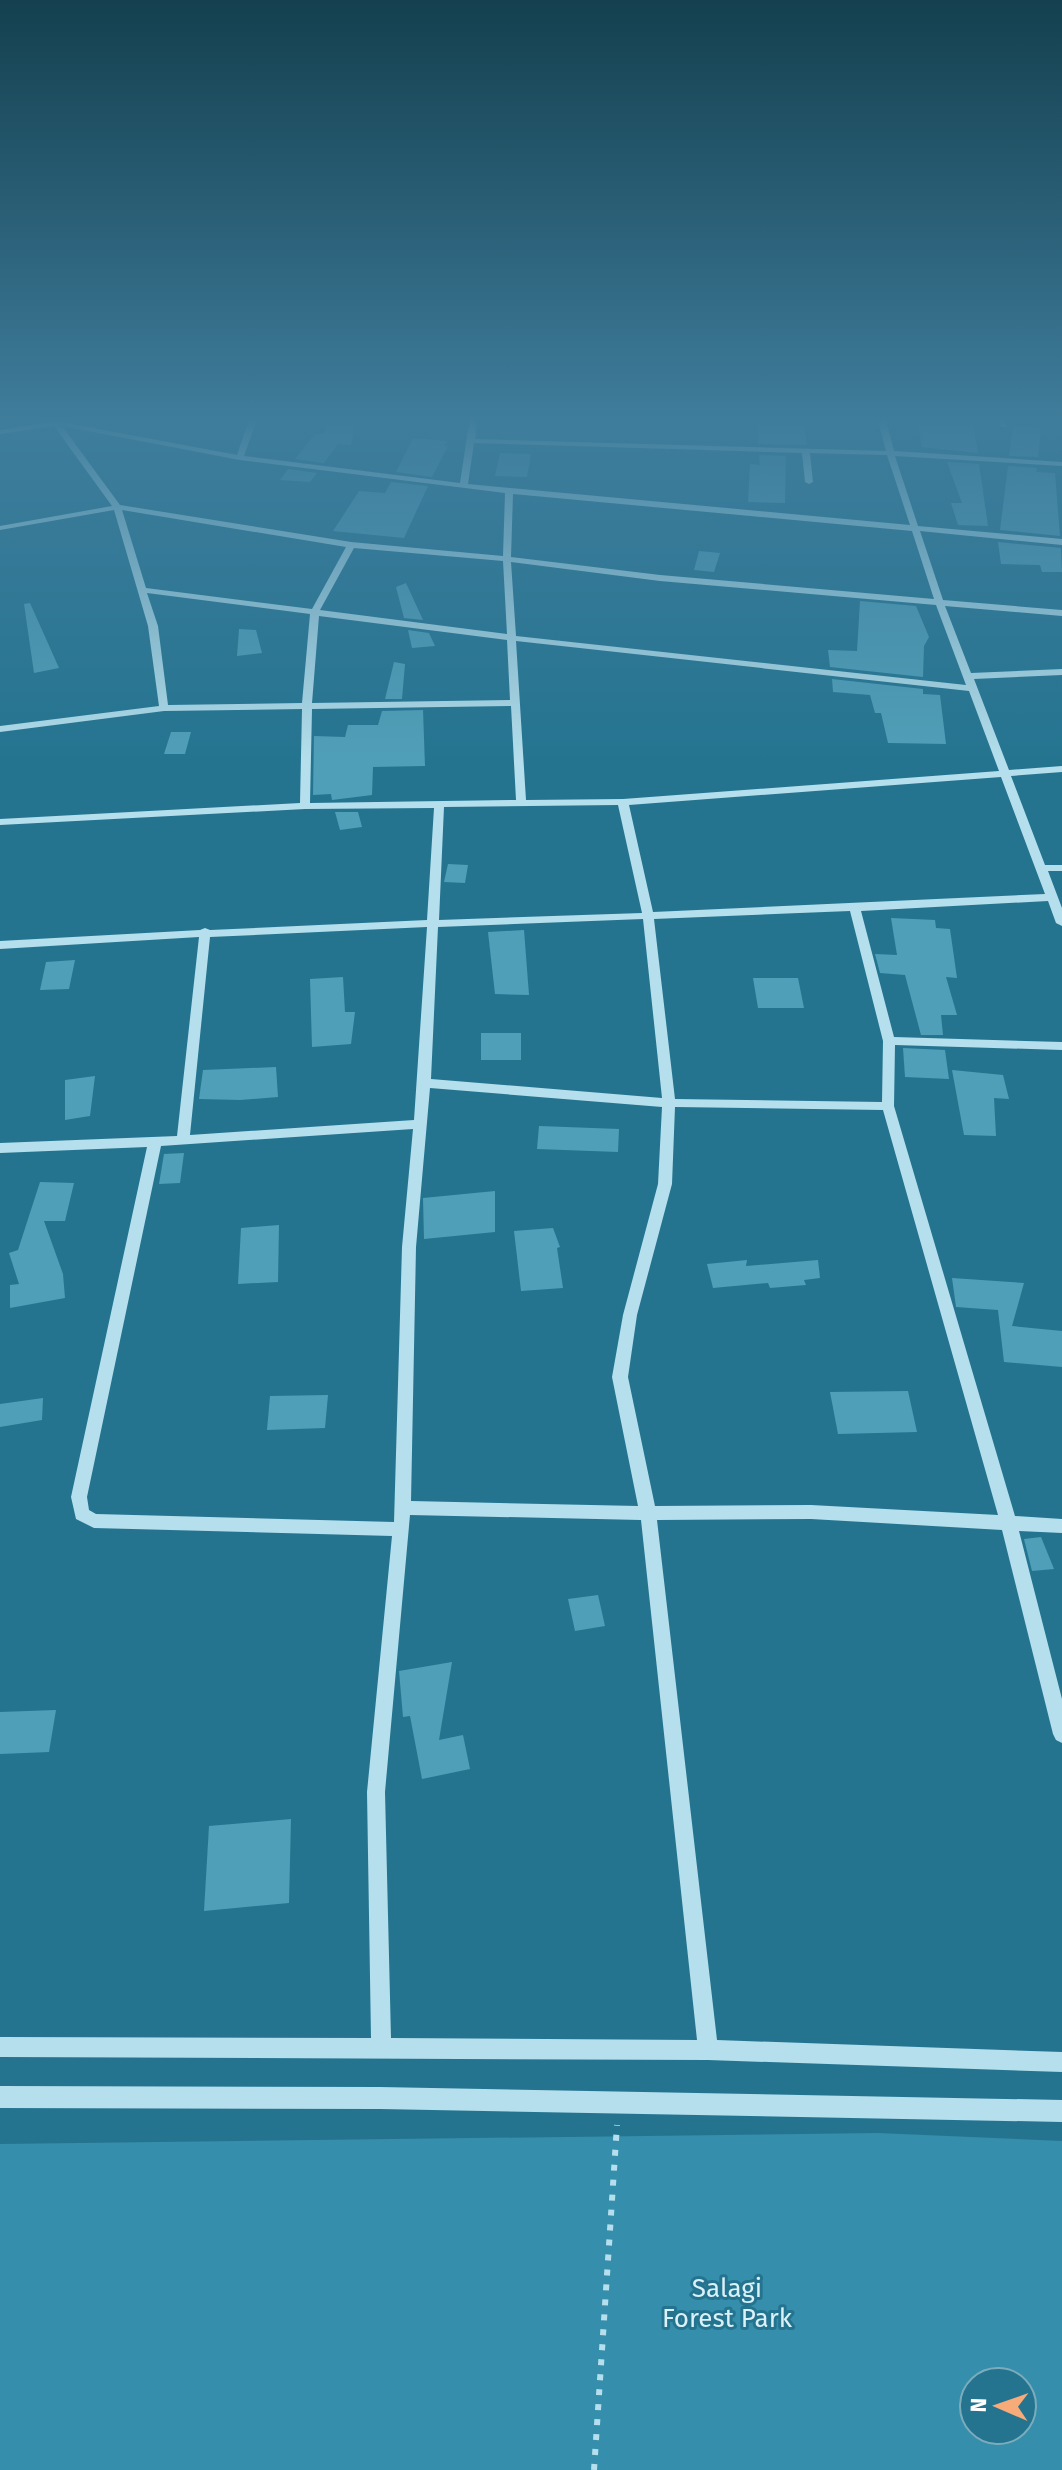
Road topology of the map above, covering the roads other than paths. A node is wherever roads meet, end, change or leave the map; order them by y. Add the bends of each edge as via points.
1 (125, 532) edge
2 (273, 532) edge
3 (508, 532) edge
4 (917, 532) edge
5 (953, 532) edge
6 (1062, 542) edge
7 (351, 545) junction
8 (507, 559) junction
9 (143, 590) junction
10 (940, 603) junction
11 (315, 611) junction
12 (1062, 613) edge
13 (513, 638) junction
14 (1062, 672) edge
15 (967, 676) junction
16 (971, 688) junction
17 (516, 703) junction
18 (307, 705) junction
19 (164, 708) junction
20 (0, 729) edge
21 (1062, 769) edge
22 (1004, 775) junction
23 (623, 802) junction
24 (521, 804) junction
25 (305, 806) junction
26 (439, 806) junction
27 (0, 822) edge
28 (1041, 868) junction
29 (1062, 868) edge
30 (1052, 897) junction
31 (855, 909) junction
32 (648, 914) junction
33 (435, 923) junction
34 (1062, 923) edge
35 (205, 931) junction
36 (0, 945) edge
37 (889, 1041) junction
38 (1062, 1046) edge
39 (424, 1083) junction
40 (669, 1103) junction
41 (888, 1106) junction
42 (420, 1124) junction
43 (183, 1139) junction
44 (155, 1142) junction
45 (0, 1148) edge
46 (403, 1508) junction
47 (648, 1513) junction
48 (1009, 1524) junction
49 (1062, 1526) edge
50 (401, 1529) junction
51 (1062, 1734) edge
52 (0, 2047) edge
53 (381, 2047) junction
54 (708, 2050) junction
55 (1062, 2062) edge
56 (0, 2097) edge
57 (1062, 2111) edge

1 - 9 street
2 - 7 street
3 - 8 street
4 - 10 street
5 - 6 street
7 - 8 street
7 - 11 street
8 - 10 street
8 - 13 street
9 - 11 street
9 - 19 street
10 - 12 street
10 - 15 street
11 - 13 street
11 - 18 street
13 - 16 street
13 - 17 street
14 - 15 street
15 - 16 street
16 - 22 street
17 - 18 street
17 - 24 street
18 - 19 street
18 - 25 street
19 - 20 street
21 - 22 street
22 - 23 street
22 - 28 street
23 - 24 street
23 - 32 street
24 - 26 street
25 - 26 street
25 - 27 street
26 - 33 street
28 - 29 street
28 - 30 street
30 - 31 street
30 - 34 street
31 - 32 street
31 - 37 street
32 - 33 street
32 - 40 street
33 - 35 street
33 - 39 street
35 - 36 street
35 - 43 street
37 - 38 street
37 - 41 street
39 - 40 street
39 - 42 street
40 - 41 street
40 - 47 street via 665,1184 630,1315 620,1377
41 - 48 street
42 - 43 street
42 - 46 street via 409,1247
43 - 44 street
44 - 45 street
44 - 50 street via 79,1497 82,1514 94,1521
46 - 47 street
46 - 50 street
47 - 48 street via 811,1512
47 - 54 street
48 - 49 street
48 - 51 street
50 - 53 street via 376,1792
52 - 53 street
53 - 54 street
54 - 55 street
56 - 57 street

